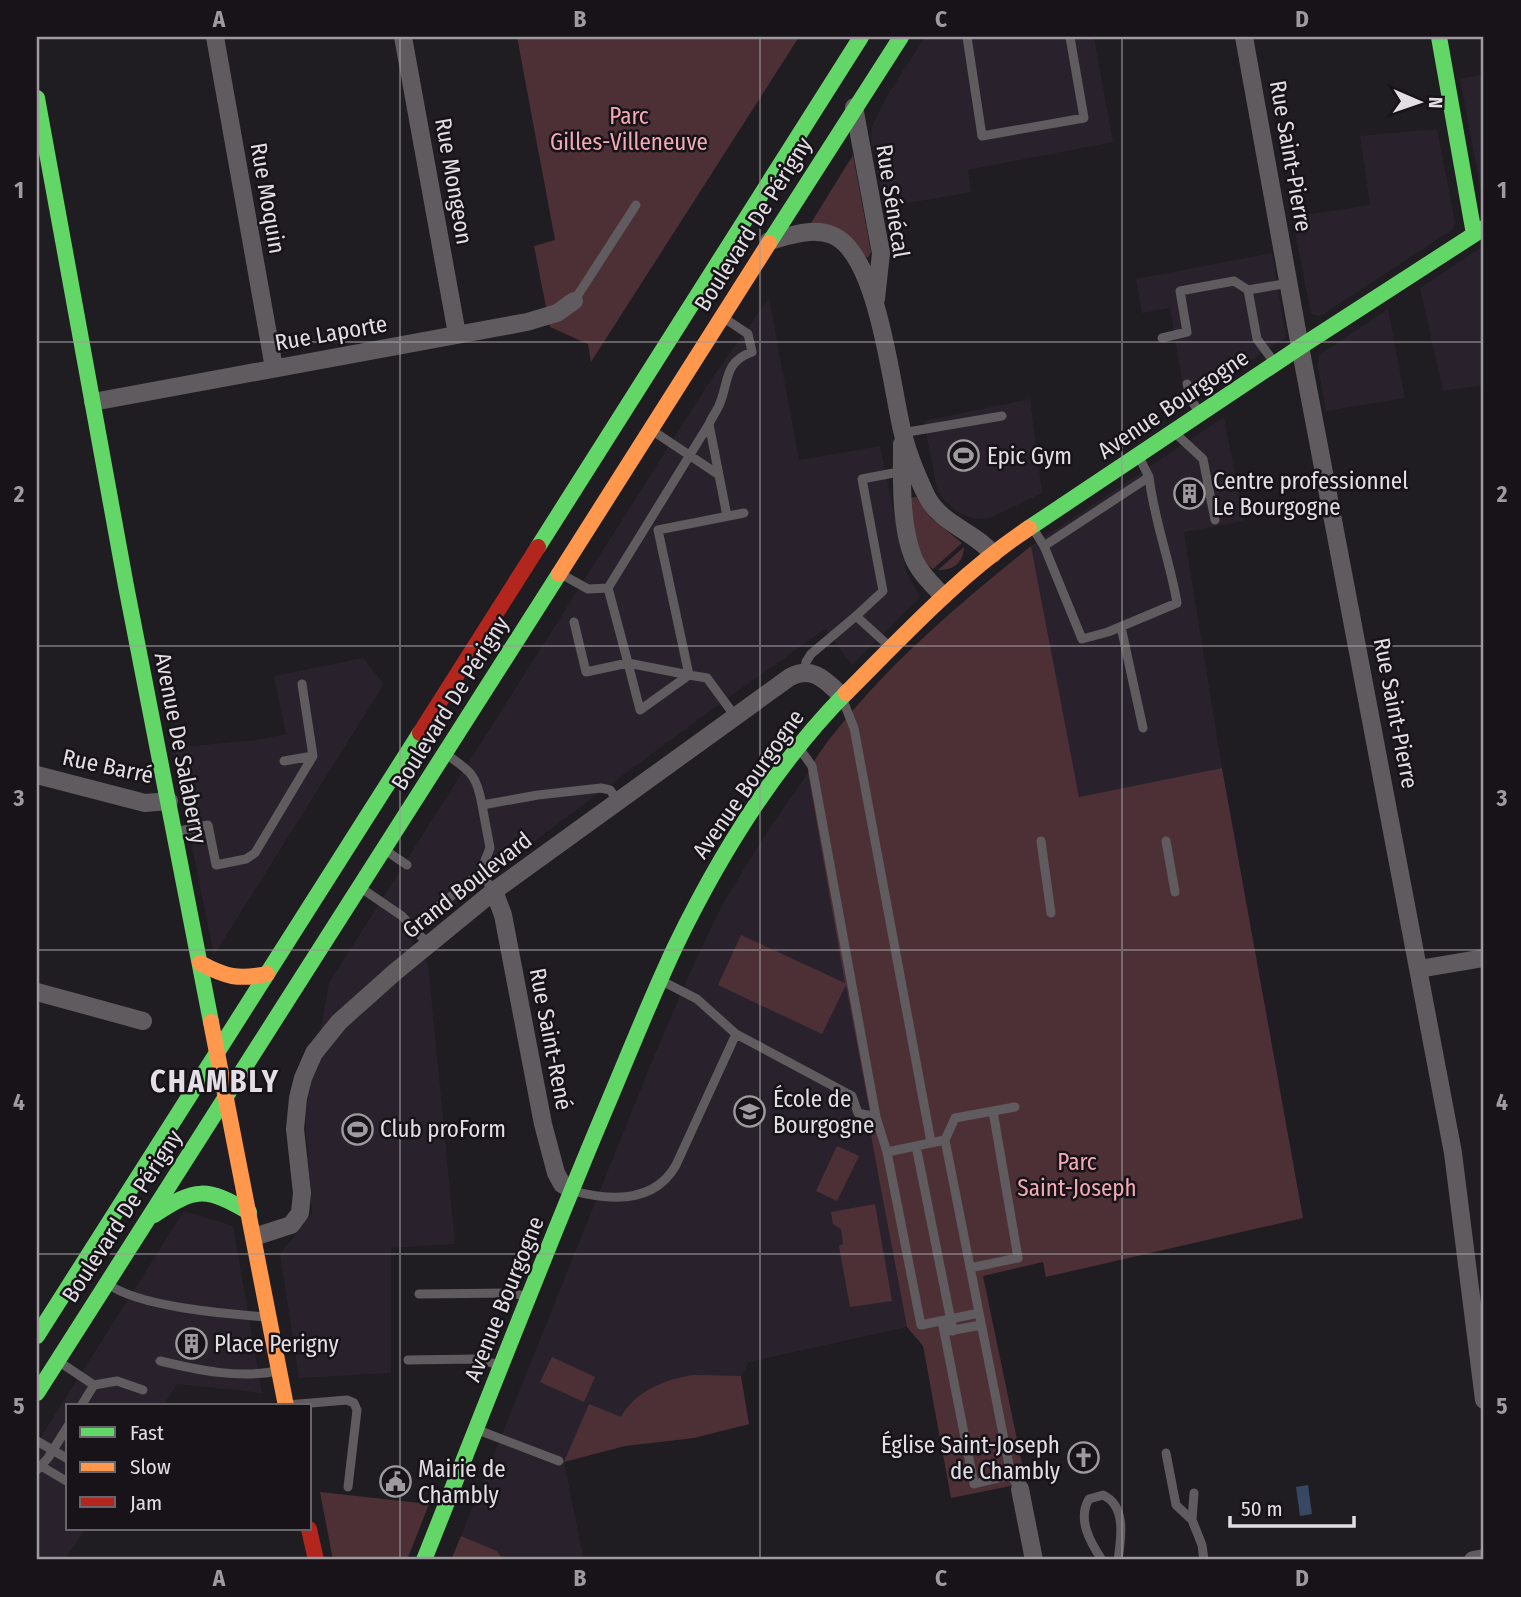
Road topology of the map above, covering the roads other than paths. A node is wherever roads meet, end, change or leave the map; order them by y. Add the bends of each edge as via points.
1 (215, 37) edge
2 (403, 37) edge
3 (861, 37) edge
4 (901, 37) edge
5 (967, 37) edge
6 (1070, 37) edge
7 (1244, 37) edge
8 (1439, 37) edge
9 (37, 98) edge
10 (854, 107) junction
11 (636, 205) dead end
12 (1479, 231) edge
13 (769, 241) junction
14 (1289, 283) junction
15 (1248, 290) junction
16 (574, 301) joint
17 (876, 303) junction
18 (722, 316) junction
19 (457, 334) junction
20 (1161, 338) dead end
21 (1300, 346) junction
22 (1275, 363) junction
23 (274, 368) junction
24 (1187, 384) dead end
25 (93, 402) junction
26 (1200, 413) junction
27 (1002, 416) dead end
28 (709, 424) junction
29 (650, 429) junction
30 (1173, 431) junction
31 (902, 433) junction
32 (1138, 454) junction
33 (690, 456) junction
34 (909, 470) junction
35 (719, 475) junction
36 (1149, 477) junction
37 (744, 513) dead end
38 (727, 516) junction
39 (1215, 520) dead end
40 (648, 523) junction
41 (1031, 526) junction
42 (658, 530) junction
43 (1044, 547) junction
44 (993, 554) junction
45 (559, 573) junction
46 (608, 588) junction
47 (943, 596) junction
48 (856, 616) junction
49 (574, 622) dead end
50 (1121, 627) junction
51 (890, 648) junction
52 (628, 663) junction
53 (804, 673) junction
54 (689, 675) junction
55 (302, 684) dead end
56 (842, 696) junction
57 (736, 716) junction
58 (1143, 728) dead end
59 (797, 747) junction
60 (444, 754) junction
61 (313, 756) junction
62 (284, 761) dead end
63 (37, 775) edge
64 (169, 801) junction
65 (618, 801) junction
66 (482, 805) junction
67 (175, 832) junction
68 (1041, 841) dead end
69 (1166, 841) dead end
70 (384, 849) junction
71 (407, 865) dead end
72 (480, 873) junction
73 (360, 887) junction
74 (494, 891) junction
75 (1175, 892) dead end
76 (1051, 913) dead end
77 (413, 927) junction
78 (429, 945) junction
79 (1484, 958) edge
80 (200, 963) junction
81 (1419, 969) junction
82 (267, 974) junction
83 (660, 980) junction
84 (37, 992) edge
85 (143, 1021) dead end
86 (736, 1034) junction
87 (218, 1052) junction
88 (227, 1096) junction
89 (1015, 1107) dead end
90 (993, 1111) junction
91 (876, 1117) junction
92 (945, 1140) junction
93 (931, 1142) junction
94 (916, 1146) junction
95 (887, 1152) junction
96 (572, 1190) junction
97 (249, 1212) junction
98 (149, 1218) junction
99 (254, 1237) junction
100 (970, 1268) junction
101 (107, 1283) junction
102 (419, 1294) dead end
103 (529, 1297) junction
104 (979, 1313) junction
105 (269, 1317) junction
106 (946, 1320) junction
107 (981, 1325) junction
108 (948, 1331) junction
109 (37, 1336) edge
110 (57, 1360) junction
111 (408, 1360) dead end
112 (160, 1362) dead end
113 (501, 1367) junction
114 (279, 1370) junction
115 (94, 1385) junction
116 (143, 1390) dead end
117 (37, 1393) edge
118 (1484, 1400) edge
119 (81, 1404) edge
120 (286, 1404) edge
121 (306, 1404) edge
122 (66, 1429) edge
123 (476, 1429) junction
124 (37, 1441) edge
125 (53, 1451) junction
126 (1166, 1453) dead end
127 (66, 1458) edge
128 (559, 1461) dead end
129 (39, 1468) edge
130 (66, 1481) edge
131 (1016, 1482) junction
132 (348, 1487) dead end
133 (1194, 1493) dead end
134 (1192, 1520) junction
135 (309, 1530) edge
136 (1484, 1558) edge
137 (316, 1560) edge
138 (424, 1560) edge
139 (1034, 1560) edge
140 (1102, 1560) edge
141 (1118, 1560) edge
142 (1204, 1560) edge
143 (1473, 1560) edge

1 - 23 street, Rue Moquin
2 - 19 street, Rue Mongeon
3 - 82 street, Boulevard De Périgny
4 - 10 street, Boulevard De Périgny
5 - 6 lane via 982,136 1084,118
7 - 14 street, Rue Saint-Pierre
8 - 12 street
9 - 25 street, Avenue De Salaberry
10 - 13 street, Boulevard De Périgny
10 - 17 street, Rue Sénécal via 881,253
11 - 16 lane
12 - 21 street, Avenue Bourgogne
13 - 17 street, Rue Sénécal via 818,232 839,238 850,248
13 - 18 street, Boulevard De Périgny
14 - 15 lane
14 - 21 street, Rue Saint-Pierre
15 - 20 lane via 1234,281 1180,291 1187,332
15 - 22 lane via 1257,339
16 - 19 street, Rue Laporte via 537,319
17 - 31 street, Rue Sénécal
18 - 28 lane via 748,334 751,352 731,367
18 - 29 street, Boulevard De Périgny
19 - 23 street, Rue Laporte
21 - 22 street, Avenue Bourgogne
21 - 81 street, Rue Saint-Pierre
22 - 26 street, Avenue Bourgogne
23 - 25 street, Rue Laporte
24 - 26 lane
25 - 64 street, Avenue De Salaberry
26 - 30 street, Avenue Bourgogne
27 - 31 lane
28 - 33 lane
28 - 35 lane
29 - 33 lane
29 - 45 street, Boulevard De Périgny
30 - 32 street, Avenue Bourgogne
30 - 39 lane via 1203,458
31 - 34 street, Rue Sénécal
32 - 36 lane
32 - 41 street, Avenue Bourgogne
33 - 35 lane
33 - 40 lane
34 - 44 street, Rue Sénécal via 934,508
34 - 47 street, Rue Sénécal via 902,497 914,558
34 - 48 lane via 862,479 883,591
35 - 38 lane
36 - 43 lane
36 - 50 lane via 1177,603
37 - 38 lane
38 - 42 lane
40 - 42 lane
40 - 46 lane
41 - 43 lane
41 - 44 street, Avenue Bourgogne
42 - 54 lane
43 - 50 lane via 1082,639
44 - 47 street, Avenue Bourgogne
45 - 46 lane via 588,589
45 - 60 street, Boulevard De Périgny
46 - 52 lane
47 - 51 street, Avenue Bourgogne
48 - 51 lane
48 - 53 lane via 811,654
49 - 52 lane via 586,672
50 - 58 lane
51 - 56 street, Avenue Bourgogne
52 - 54 lane
52 - 54 lane via 640,710
53 - 56 street via 819,676
53 - 57 street, Grand Boulevard via 790,677
54 - 57 lane via 707,678
55 - 61 lane
56 - 59 street, Avenue Bourgogne
56 - 93 lane via 854,728
57 - 65 street, Grand Boulevard
59 - 83 street, Avenue Bourgogne via 709,881
59 - 91 lane via 812,766
60 - 66 lane via 475,778
60 - 70 street, Boulevard De Périgny
61 - 62 lane
61 - 67 lane via 251,857 216,865 208,825
63 - 64 street, Rue Barré via 145,803
64 - 67 street, Avenue De Salaberry
65 - 66 lane via 610,790 601,788
65 - 74 street, Grand Boulevard
66 - 72 lane via 491,848
67 - 80 street, Avenue De Salaberry
68 - 76 lane
69 - 75 lane
70 - 71 lane
70 - 73 street, Boulevard De Périgny
72 - 74 lane
72 - 77 lane
73 - 77 lane
73 - 88 street, Boulevard De Périgny
74 - 78 street, Grand Boulevard
74 - 96 street, Rue Saint-René via 503,915 552,1160 561,1182
77 - 78 lane
78 - 99 street, Grand Boulevard via 350,1010 314,1053 296,1110 300,1213 291,1225
79 - 81 street
80 - 82 street via 237,979
80 - 87 street, Avenue De Salaberry
81 - 118 street, Rue Saint-Pierre via 1453,1153
82 - 87 street, Boulevard De Périgny
83 - 86 lane via 697,999
83 - 96 street, Avenue Bourgogne
84 - 85 street
86 - 91 lane via 852,1096 858,1113
86 - 96 lane via 665,1181 633,1196 594,1196
87 - 88 street, Avenue De Salaberry
87 - 109 street, Boulevard De Périgny
88 - 97 street, Avenue De Salaberry
88 - 98 street, Boulevard De Périgny
89 - 90 lane
90 - 92 lane via 956,1118
90 - 100 lane via 1018,1258
91 - 95 lane
92 - 93 lane
92 - 100 lane
93 - 94 lane
94 - 95 lane
94 - 106 lane
95 - 106 lane via 921,1325
96 - 103 street, Avenue Bourgogne
97 - 98 street via 219,1195 203,1192 181,1197
97 - 99 street, Avenue De Salaberry
98 - 101 street, Boulevard De Périgny
99 - 105 street, Avenue De Salaberry
100 - 104 lane
101 - 105 lane via 123,1294 147,1300 242,1317
101 - 110 street, Boulevard De Périgny
102 - 103 lane via 512,1293
103 - 113 street, Avenue Bourgogne
104 - 106 lane
104 - 107 lane
105 - 114 street, Avenue De Salaberry
106 - 108 lane
107 - 108 lane
107 - 131 lane
108 - 131 lane via 974,1483
110 - 115 lane
110 - 117 street, Boulevard De Périgny
111 - 113 lane via 475,1359
112 - 114 lane via 248,1376
113 - 123 street, Avenue Bourgogne
114 - 120 street, Avenue De Salaberry
115 - 116 lane via 117,1381
115 - 119 lane
121 - 132 lane via 354,1403
122 - 125 lane
123 - 128 lane
123 - 138 street, Avenue Bourgogne
124 - 125 lane
125 - 127 lane
125 - 129 lane
126 - 134 lane via 1176,1505
129 - 130 lane
131 - 139 street
133 - 134 lane
134 - 142 lane
135 - 137 street
136 - 143 street
140 - 141 lane via 1084,1516 1089,1499 1103,1495 1113,1501 1119,1518

